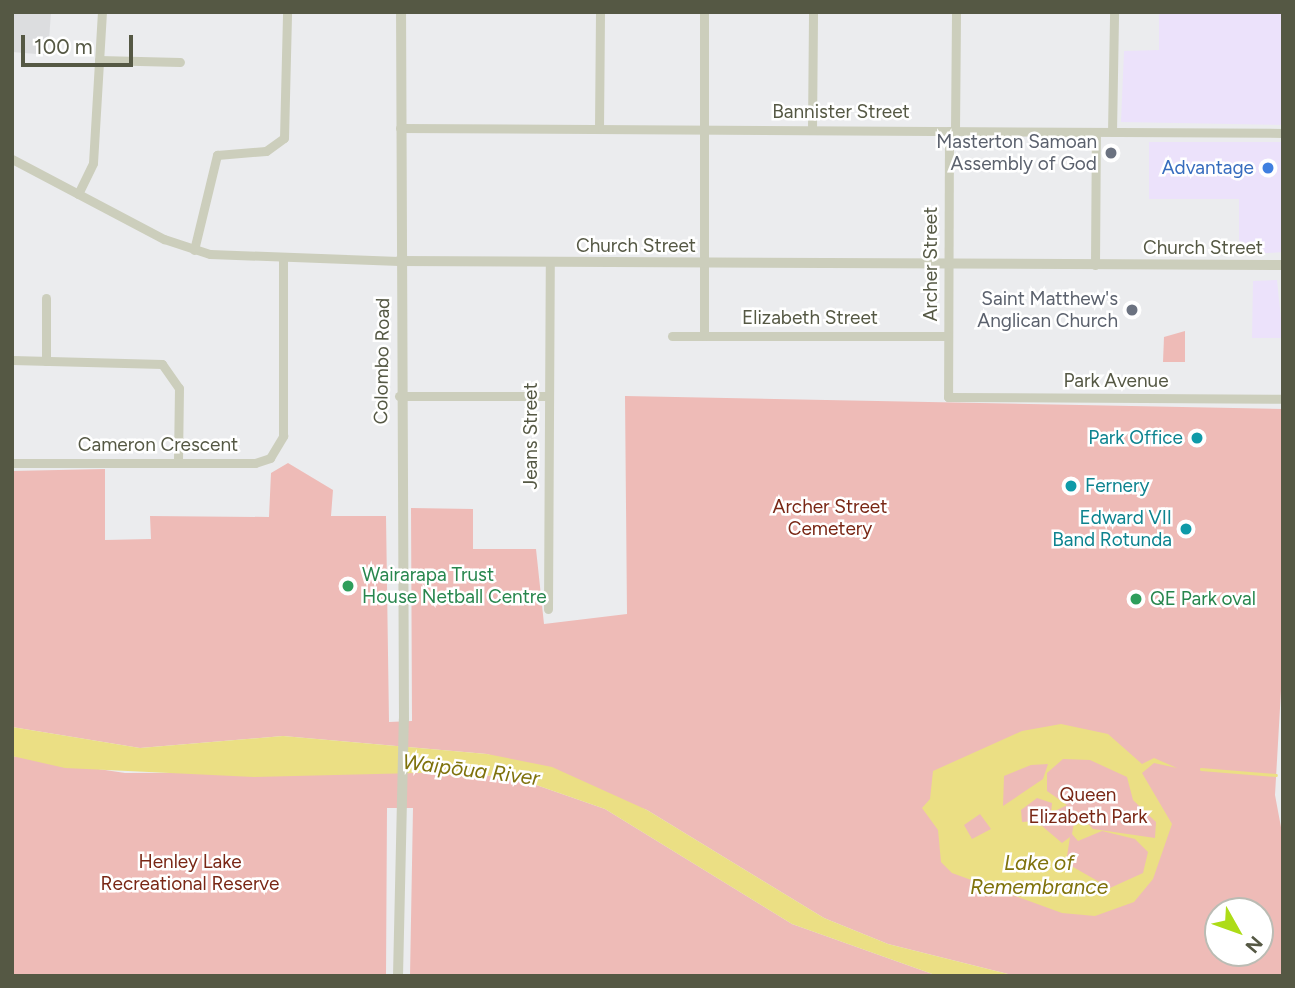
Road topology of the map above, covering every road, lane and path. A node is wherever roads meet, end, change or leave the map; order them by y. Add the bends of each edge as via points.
1 (102, 12) edge
2 (287, 12) edge
3 (401, 12) edge
4 (600, 12) edge
5 (704, 12) edge
6 (813, 12) edge
7 (957, 12) edge
8 (1114, 12) edge
9 (99, 60) junction
10 (180, 62) dead end
11 (400, 128) junction
12 (599, 128) junction
13 (704, 129) junction
14 (812, 130) junction
15 (952, 131) junction
16 (1096, 132) junction
17 (1112, 132) junction
18 (1283, 133) edge
19 (12, 159) edge
20 (78, 194) junction
21 (194, 250) junction
22 (283, 261) junction
23 (399, 261) junction
24 (550, 263) junction
25 (703, 263) junction
26 (948, 265) junction
27 (1095, 265) junction
28 (1283, 265) edge
29 (46, 298) dead end
30 (672, 336) dead end
31 (704, 336) junction
32 (948, 336) junction
33 (12, 360) edge
34 (46, 361) junction
35 (399, 396) junction
36 (548, 396) junction
37 (948, 397) joint
38 (1283, 399) edge
39 (12, 463) edge
40 (178, 463) junction
41 (548, 609) dead end
42 (398, 976) edge

1 - 9 street
2 - 21 street via 284,138 266,151 217,155
3 - 11 street, Colombo Road
4 - 12 street
5 - 13 street
6 - 14 street
7 - 15 street, Archer Street
8 - 17 street
9 - 10 street
9 - 20 street via 93,163
11 - 12 street, Bannister Street
11 - 23 street, Colombo Road
12 - 13 street, Bannister Street
13 - 14 street, Bannister Street
13 - 25 street
14 - 15 street, Bannister Street
15 - 16 street, Bannister Street
15 - 26 street, Archer Street
16 - 17 street, Bannister Street
16 - 27 street
17 - 18 street, Bannister Street
19 - 20 street, Church Street
20 - 21 street, Church Street
21 - 22 street, Church Street
22 - 23 street, Church Street
22 - 40 street, Cameron Crescent via 279,448 255,463
23 - 24 street, Church Street
23 - 35 street, Colombo Road
24 - 25 street, Church Street
24 - 36 street, Jeans Street
25 - 26 street, Church Street
25 - 31 street
26 - 27 street, Church Street
26 - 32 street, Archer Street
27 - 28 street, Church Street
29 - 34 street
30 - 31 street, Elizabeth Street
31 - 32 street, Elizabeth Street
32 - 37 street, Archer Street
33 - 34 street
34 - 40 street via 162,364 178,388
35 - 36 street
35 - 42 street, Colombo Road
36 - 41 street, Jeans Street
37 - 38 street, Park Avenue
39 - 40 street, Cameron Crescent

